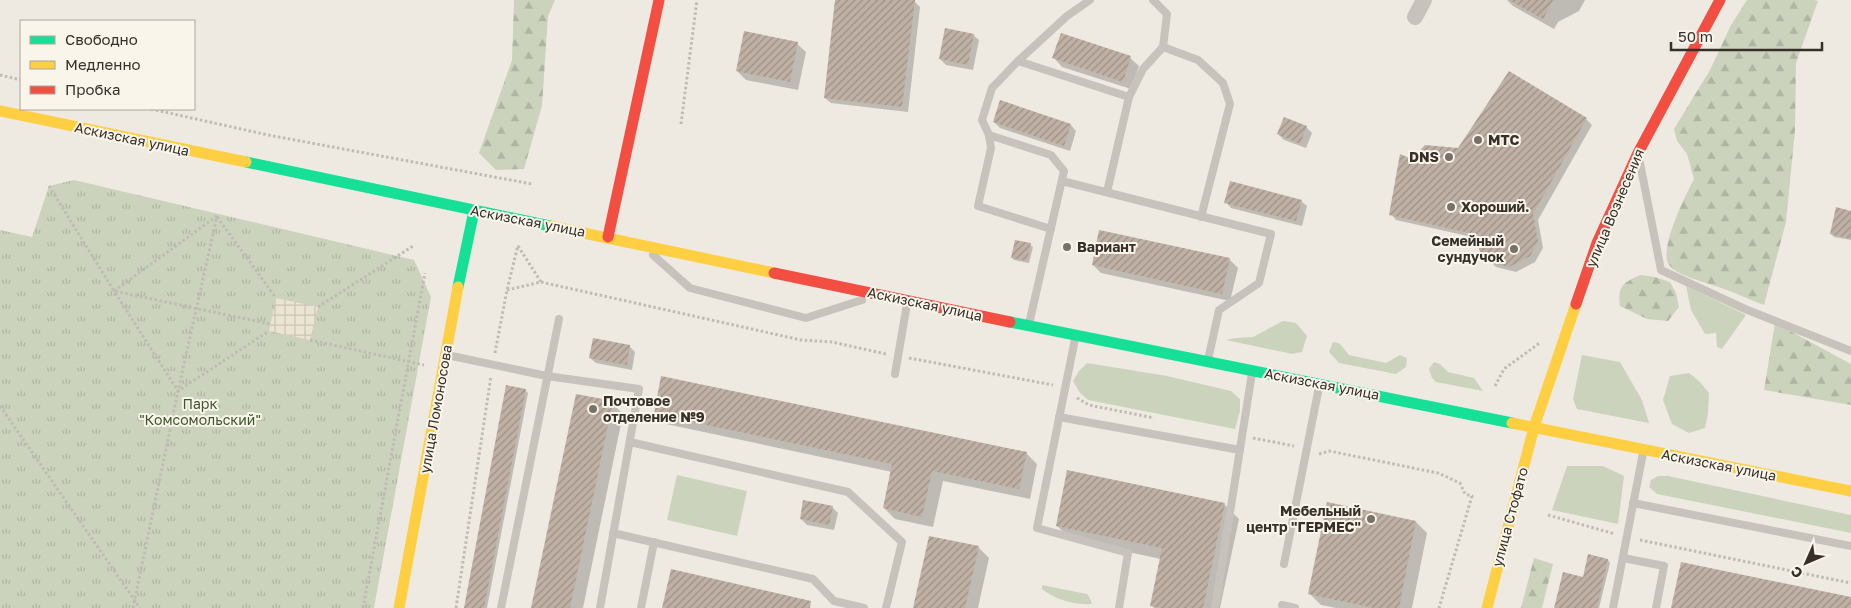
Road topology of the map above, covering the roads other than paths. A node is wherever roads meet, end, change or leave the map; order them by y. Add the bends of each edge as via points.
1 (659, 0) edge
2 (1090, 0) edge
3 (1153, 0) edge
4 (1424, 0) edge
5 (1720, 0) edge
6 (1415, 17) dead end
7 (1163, 47) junction
8 (1018, 61) junction
9 (1129, 97) junction
10 (0, 111) edge
11 (989, 134) junction
12 (1638, 152) junction
13 (1062, 181) junction
14 (1106, 192) junction
15 (474, 211) junction
16 (1201, 216) junction
17 (1051, 229) junction
18 (608, 237) junction
19 (640, 244) junction
20 (878, 294) junction
21 (908, 300) junction
22 (559, 319) dead end
23 (1029, 326) junction
24 (1076, 335) junction
25 (1851, 351) edge
26 (446, 355) junction
27 (1208, 362) junction
28 (1253, 370) junction
29 (895, 374) dead end
30 (547, 376) junction
31 (1319, 384) junction
32 (1059, 417) junction
33 (1534, 427) junction
34 (630, 442) junction
35 (1240, 450) junction
36 (1643, 450) junction
37 (1851, 491) edge
38 (1633, 503) junction
39 (614, 533) junction
40 (654, 542) junction
41 (1851, 546) edge
42 (1623, 558) junction
43 (1284, 564) dead end
44 (1282, 605) dead end
45 (399, 608) edge
46 (501, 608) edge
47 (600, 608) edge
48 (641, 608) edge
49 (864, 608) edge
50 (886, 608) edge
51 (1119, 608) edge
52 (1215, 608) edge
53 (1295, 608) edge
54 (1487, 608) edge
55 (1613, 608) edge
56 (1656, 608) edge

1 - 18 main road
2 - 8 lane via 1067,16
3 - 7 lane via 1167,14
4 - 6 street
5 - 12 main road, улица Вознесения
7 - 9 lane via 1143,69
7 - 16 lane via 1198,60 1223,83 1230,104
8 - 9 lane
8 - 11 lane via 992,88 982,120
9 - 14 lane
10 - 15 main road, Аскизская улица
11 - 13 lane via 1051,155 1064,172
11 - 17 lane via 991,148 978,206
12 - 25 lane via 1661,270 1745,309
12 - 33 main road, улица Вознесения via 1596,243
13 - 14 lane
13 - 17 lane
14 - 16 lane
15 - 18 main road, Аскизская улица
15 - 26 main road, улица Ломоносова
16 - 27 lane via 1272,234 1259,283 1219,310
17 - 23 lane
18 - 19 main road, Аскизская улица
19 - 20 main road, Аскизская улица
19 - 20 lane via 690,288 806,318
20 - 21 main road, Аскизская улица
21 - 23 main road, Аскизская улица
21 - 29 lane
22 - 30 lane
23 - 24 main road, Аскизская улица
24 - 27 main road, Аскизская улица
24 - 32 lane
26 - 30 lane
26 - 45 main road, улица Ломоносова
27 - 28 main road, Аскизская улица
28 - 31 main road, Аскизская улица
28 - 35 lane
30 - 34 lane via 639,389
30 - 46 lane
31 - 33 main road, Аскизская улица
31 - 43 lane
32 - 35 lane
32 - 51 lane via 1037,528 1128,553
33 - 36 main road, Аскизская улица
33 - 54 main road, улица Стофато
34 - 39 lane
34 - 50 lane via 848,492 902,542
35 - 52 lane
36 - 37 main road, Аскизская улица
36 - 38 lane
38 - 41 lane
38 - 42 lane
39 - 40 lane
39 - 47 lane
40 - 48 lane
40 - 49 lane via 813,579 834,602
42 - 55 lane
42 - 56 lane via 1664,566
44 - 53 lane

